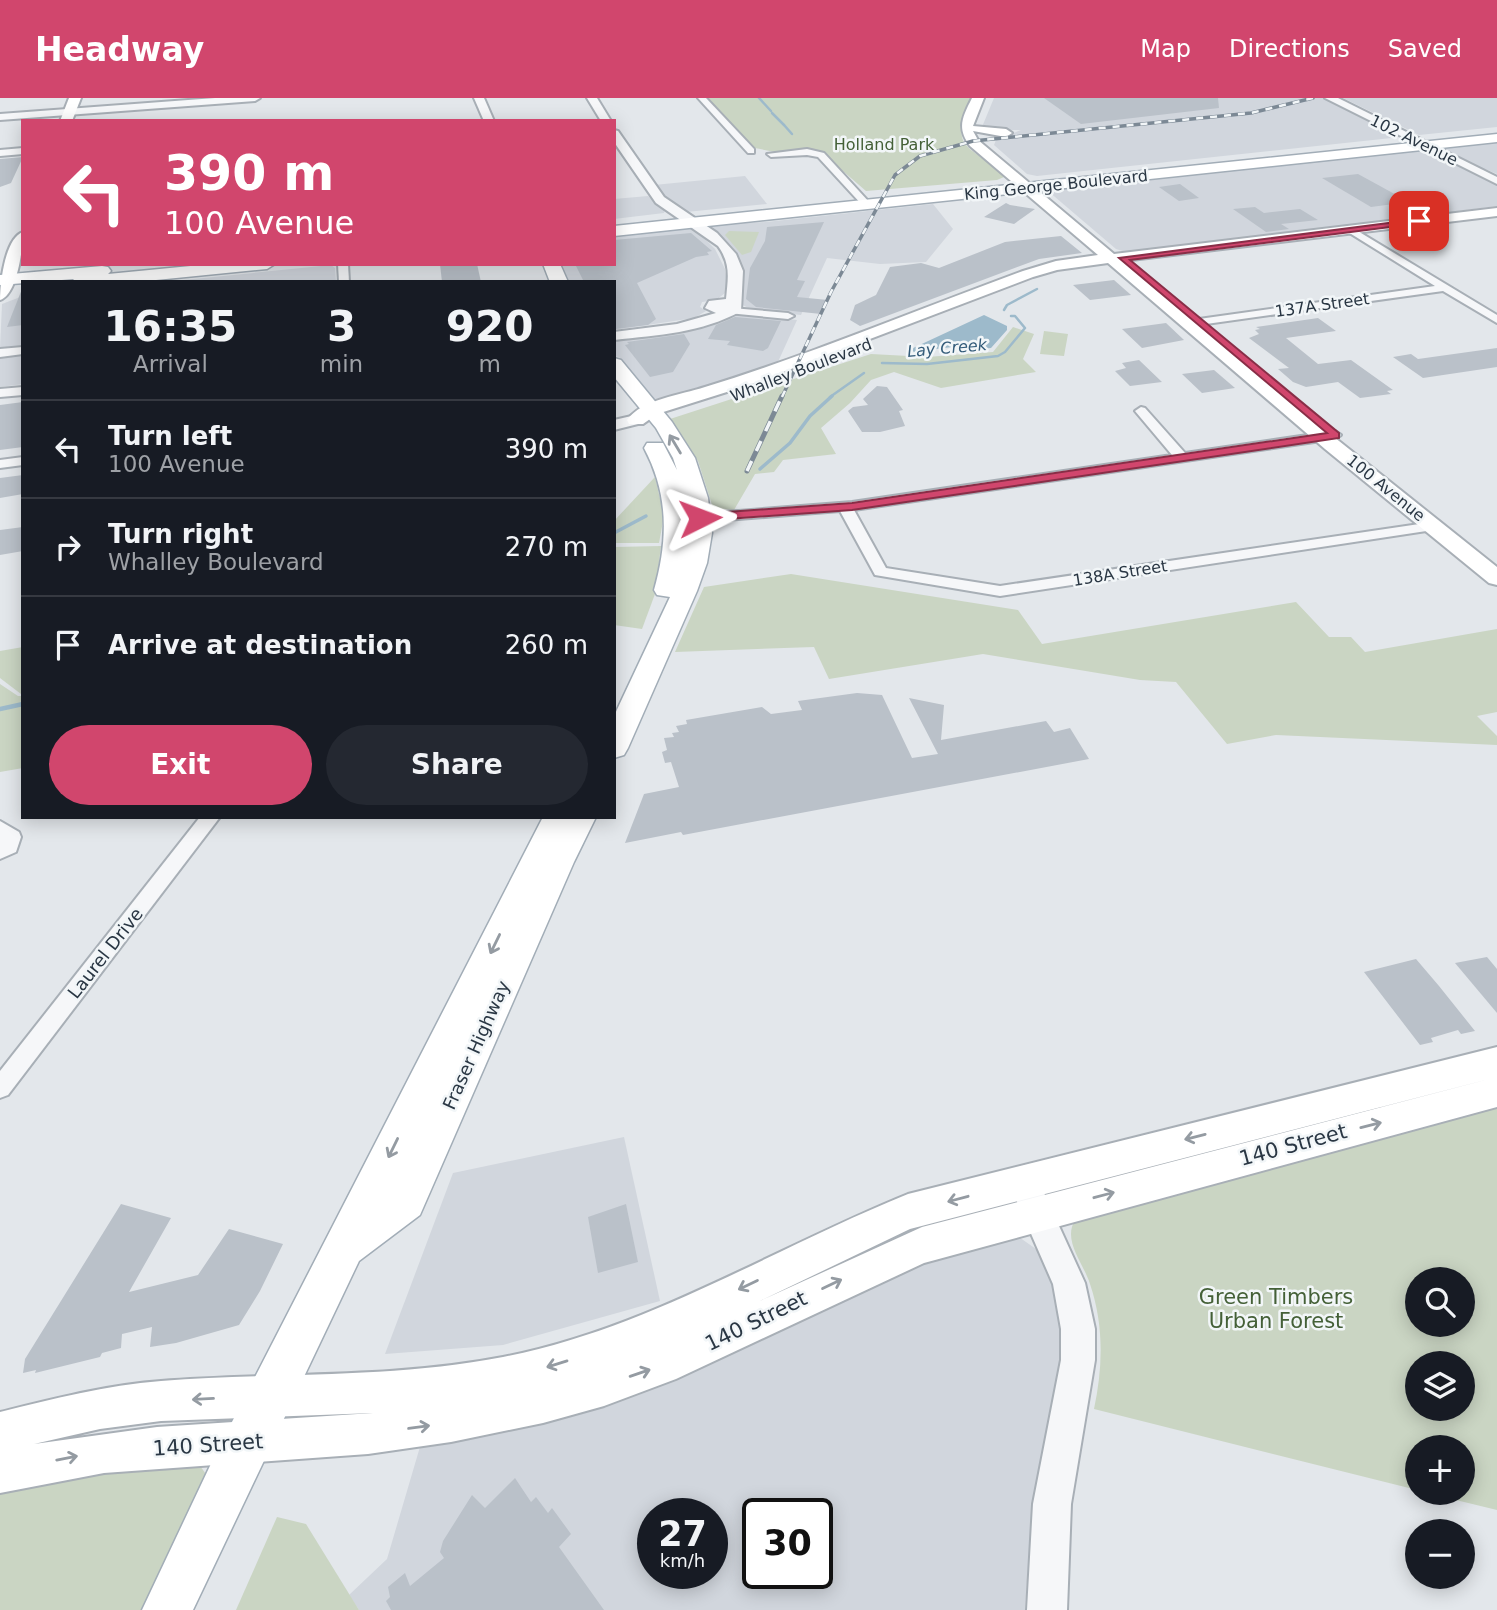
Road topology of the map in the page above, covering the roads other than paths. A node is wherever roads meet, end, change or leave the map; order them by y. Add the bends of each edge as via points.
1 (75, 98) edge
2 (255, 98) edge
3 (479, 98) edge
4 (592, 98) edge
5 (702, 98) edge
6 (978, 98) edge
7 (990, 98) edge
8 (1330, 98) edge
9 (1340, 98) edge
10 (0, 117) edge
11 (68, 117) edge
12 (487, 119) edge
13 (605, 119) edge
14 (977, 128) junction
15 (1497, 131) edge
16 (616, 136) edge
17 (1497, 138) edge
18 (1423, 142) junction
19 (988, 145) junction
20 (21, 150) edge
21 (0, 153) edge
22 (1243, 161) junction
23 (1497, 179) edge
24 (1027, 184) junction
25 (864, 202) junction
26 (1497, 212) edge
27 (688, 221) junction
28 (616, 222) edge
29 (20, 230) edge
30 (1351, 230) junction
31 (616, 232) edge
32 (1116, 260) junction
33 (149, 266) edge
34 (246, 266) edge
35 (21, 280) edge
36 (101, 280) edge
37 (4, 283) edge
38 (1445, 288) junction
39 (21, 292) edge
40 (1497, 305) edge
41 (729, 308) junction
42 (1476, 308) junction
43 (788, 316) dead end
44 (1497, 320) edge
45 (1199, 322) junction
46 (616, 334) edge
47 (21, 351) edge
48 (0, 353) edge
49 (616, 368) edge
50 (21, 391) edge
51 (616, 391) edge
52 (0, 393) edge
53 (1141, 411) dead end
54 (640, 419) edge
55 (1329, 437) junction
56 (1183, 459) junction
57 (21, 461) edge
58 (0, 464) edge
59 (845, 507) junction
60 (700, 518) junction
61 (1433, 526) junction
62 (1497, 562) edge
63 (1497, 578) edge
64 (616, 701) edge
65 (616, 744) edge
66 (209, 819) edge
67 (557, 819) edge
68 (580, 819) edge
69 (0, 828) edge
70 (0, 852) edge
71 (1497, 1062) edge
72 (0, 1088) edge
73 (1497, 1092) edge
74 (1031, 1197) junction
75 (342, 1250) junction
76 (271, 1396) junction
77 (0, 1432) edge
78 (248, 1442) junction
79 (0, 1472) edge
80 (167, 1610) edge
81 (1046, 1610) edge

1 - 11 main road
2 - 11 street
3 - 12 street
4 - 13 street
5 - 25 street via 761,155 821,155
6 - 24 main road via 966,123 967,136
7 - 14 main road
8 - 18 street, 102 Avenue
9 - 18 street, 102 Avenue
10 - 11 street
14 - 19 main road
14 - 19 main road via 1006,133
15 - 18 main road, King George Boulevard
16 - 27 street via 655,195
17 - 18 main road, King George Boulevard
18 - 22 main road, King George Boulevard
18 - 22 main road, King George Boulevard via 1267,162
18 - 23 street, 102 Avenue
19 - 24 main road
20 - 21 street
22 - 24 main road, King George Boulevard
24 - 25 main road, King George Boulevard
24 - 32 main road, 100 Avenue
25 - 27 main road, King George Boulevard
26 - 30 main road, Whalley Boulevard
27 - 28 main road, King George Boulevard
27 - 31 main road, King George Boulevard
27 - 41 street via 724,260
29 - 37 main road
30 - 32 main road, Whalley Boulevard
30 - 38 street
32 - 45 main road, 100 Avenue
32 - 54 main road, Whalley Boulevard via 1045,276 774,384
32 - 55 main road, 100 Avenue
33 - 35 main road
34 - 36 main road
37 - 39 main road
38 - 42 street
38 - 45 street, 137A Street
40 - 42 street
41 - 43 street
41 - 46 street via 692,326
42 - 44 street
45 - 55 main road, 100 Avenue
47 - 48 street
49 - 54 main road
50 - 52 street
51 - 54 main road
53 - 56 street
60 -> 54 main road via 689,469
54 - 64 main road via 670,479 676,544 670,579 651,631
55 - 56 street
55 - 61 main road, 100 Avenue
55 - 62 main road, 100 Avenue
56 - 59 street
57 - 58 street
59 - 60 street
59 - 61 street, 138A Street via 880,572 1000,591
60 - 65 main road via 690,578
61 - 63 main road, 100 Avenue
66 - 72 street, Laurel Drive
67 -> 75 main road, Fraser Highway
68 - 75 main road, Fraser Highway via 406,1201
69 - 70 street via 12,837 9,847
71 -> 74 main road, 140 Street
74 -> 73 main road, 140 Street
74 -> 76 main road, 140 Street via 908,1212 668,1325 543,1368 426,1389
78 -> 74 main road, 140 Street via 419,1427 560,1398 660,1366 849,1276
74 - 81 street via 1069,1283 1078,1329 1078,1360 1052,1504
75 - 76 main road, Fraser Highway
76 -> 77 main road, 140 Street via 158,1401
76 - 78 main road, Fraser Highway
79 -> 78 main road, 140 Street via 113,1451
78 - 80 main road, Fraser Highway

